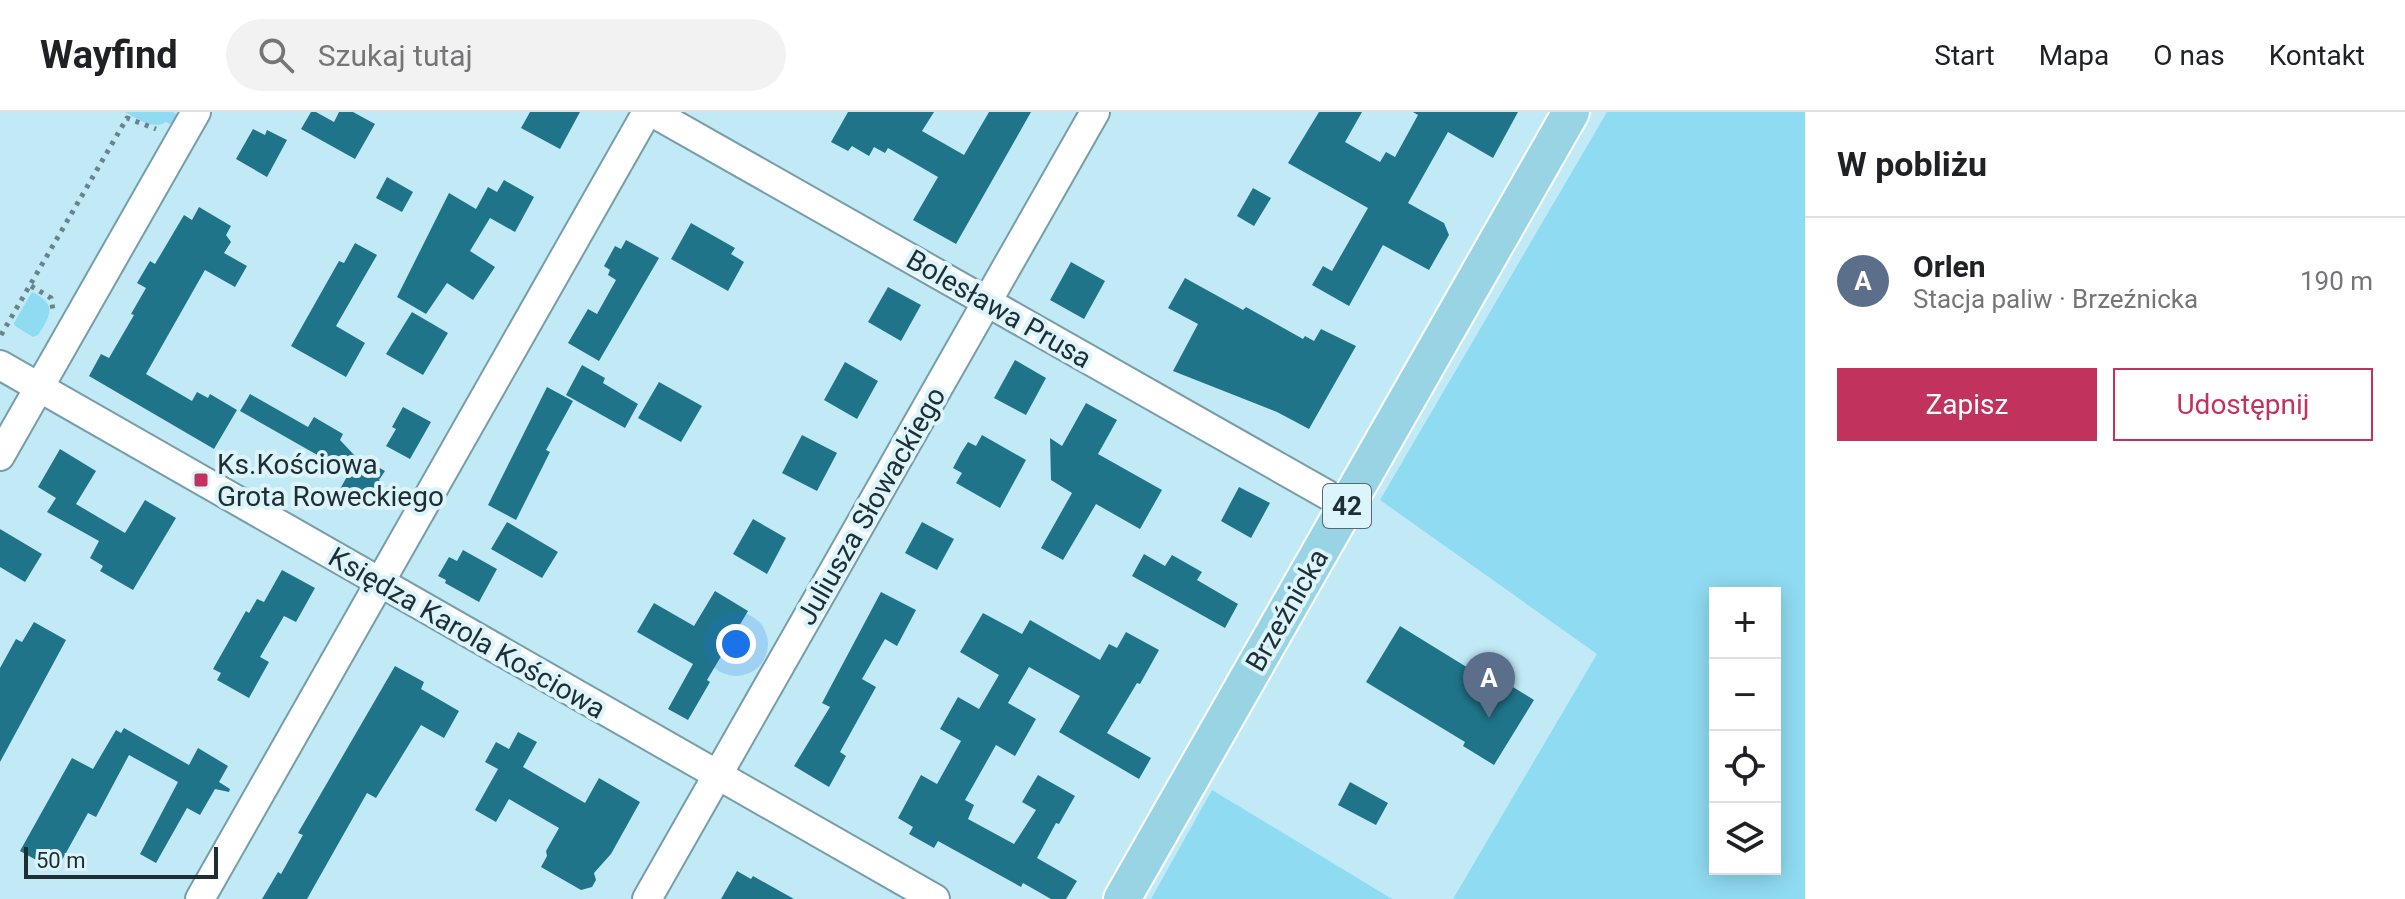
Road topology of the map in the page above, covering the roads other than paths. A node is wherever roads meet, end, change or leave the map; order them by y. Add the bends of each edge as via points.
1 (650, 112) edge
2 (1095, 112) edge
3 (1571, 112) edge
4 (190, 124) edge
5 (987, 302) junction
6 (0, 365) edge
7 (40, 388) junction
8 (0, 456) edge
9 (1347, 506) junction
10 (380, 583) junction
11 (717, 775) junction
12 (200, 899) edge
13 (647, 899) edge
14 (935, 899) edge
15 (1122, 899) edge

1 - 5 street, Bolesława Prusa
1 - 10 street
2 - 5 street, Juliusza Słowackiego
3 - 9 main road, Brzeźnicka / 42
4 - 7 street
5 - 9 street, Bolesława Prusa
5 - 11 street, Juliusza Słowackiego
6 - 7 street, Księdza Karola Kościowa
7 - 8 street
7 - 10 street, Księdza Karola Kościowa
9 - 15 main road, Brzeźnicka / 42
10 - 11 street, Księdza Karola Kościowa
10 - 12 street
11 - 13 street, Juliusza Słowackiego
11 - 14 street, Księdza Karola Kościowa

